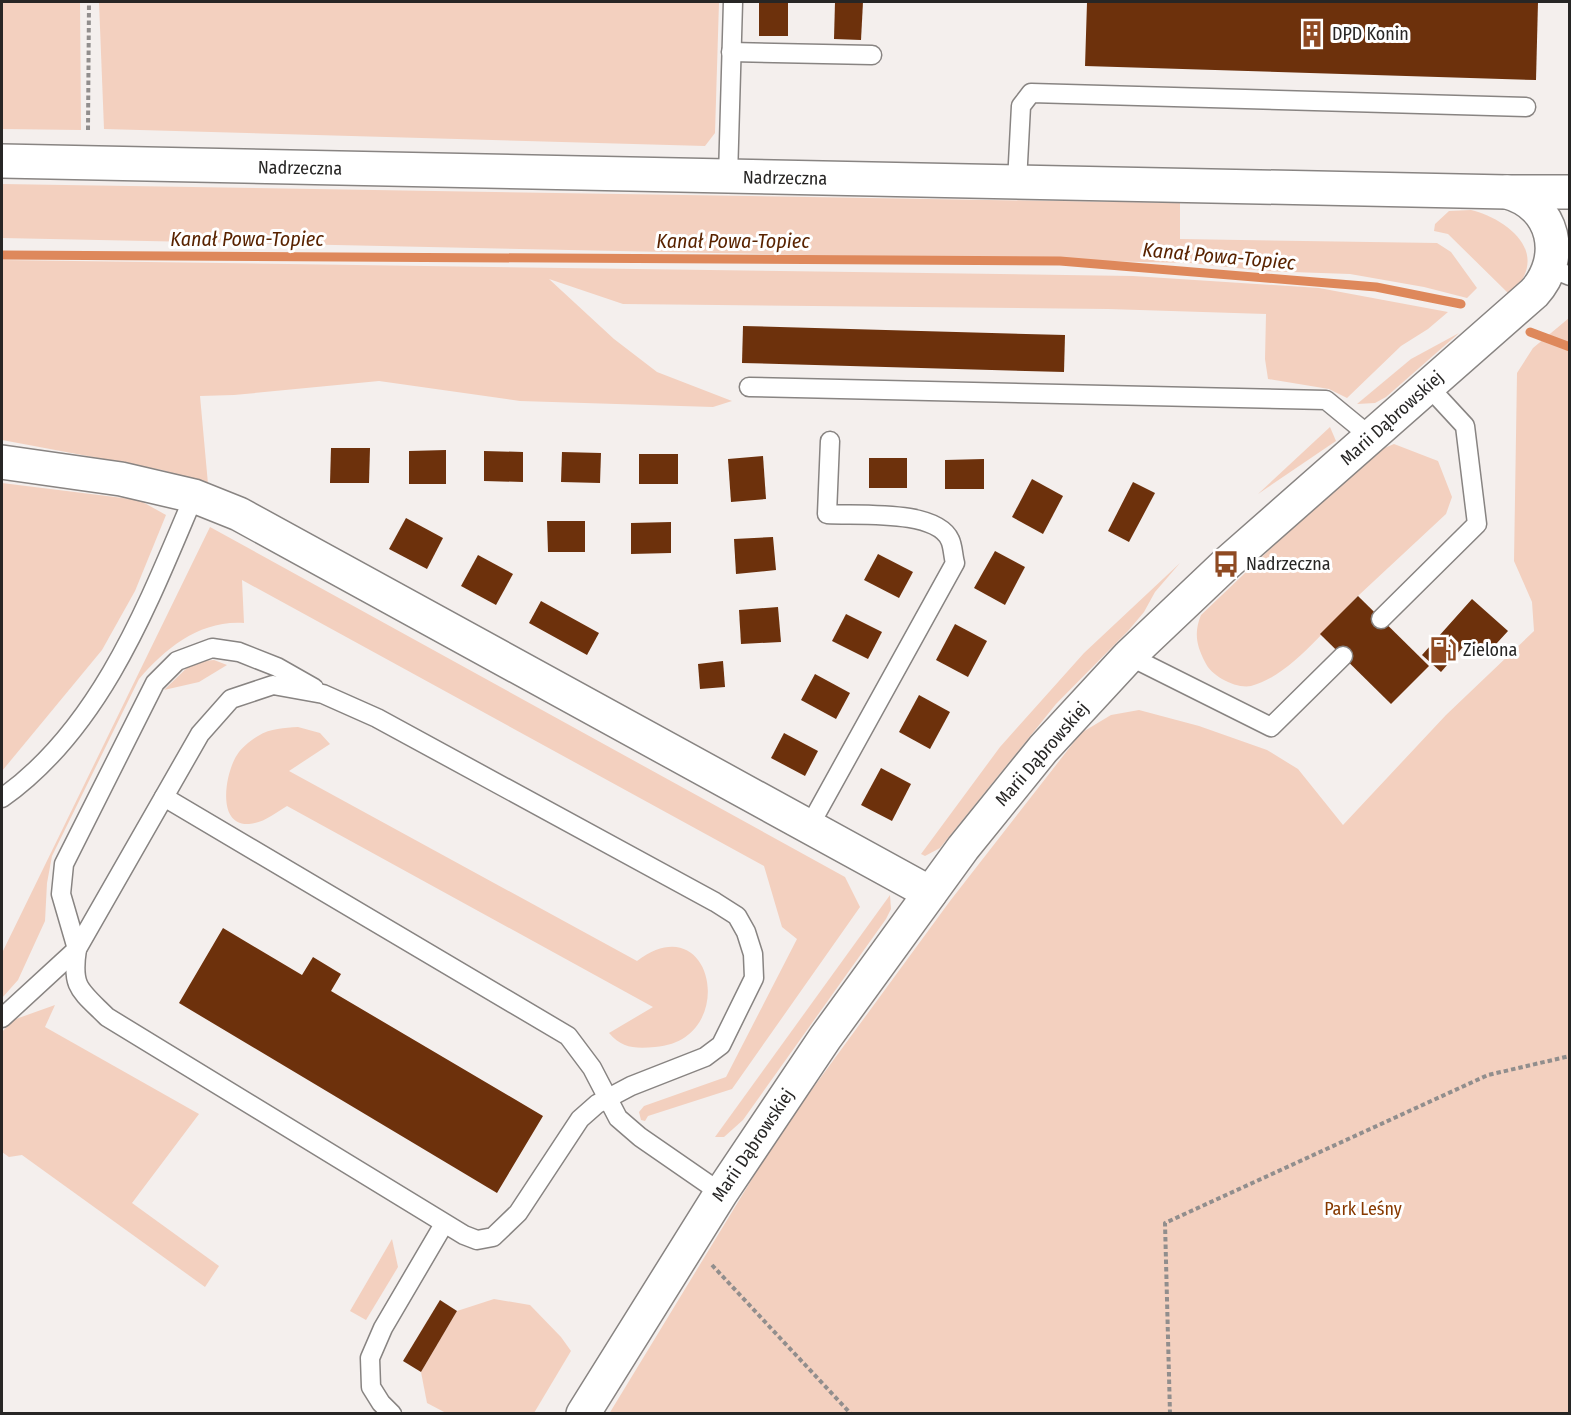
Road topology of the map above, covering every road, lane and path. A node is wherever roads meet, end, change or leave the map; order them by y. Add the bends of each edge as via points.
1 (89, 2) edge
2 (733, 2) edge
3 (731, 52) junction
4 (872, 55) dead end
5 (1527, 107) dead end
6 (2, 161) edge
7 (88, 163) junction
8 (728, 177) junction
9 (1017, 182) junction
10 (1507, 192) junction
11 (1569, 192) edge
12 (1560, 272) edge
13 (1428, 386) junction
14 (749, 387) dead end
15 (1371, 437) junction
16 (830, 441) dead end
17 (2, 462) edge
18 (194, 496) junction
19 (1381, 619) dead end
20 (1129, 656) junction
21 (1343, 656) dead end
22 (323, 694) junction
23 (164, 797) junction
24 (2, 798) edge
25 (810, 825) junction
26 (930, 893) junction
27 (77, 949) junction
28 (2, 1018) edge
29 (1569, 1056) edge
30 (607, 1099) junction
31 (721, 1193) junction
32 (444, 1224) junction
33 (691, 1242) junction
34 (392, 1413) edge
35 (583, 1413) edge
36 (851, 1413) edge
37 (1170, 1413) edge

1 - 7 path
2 - 3 lane
3 - 4 lane
3 - 8 lane
5 - 9 lane via 1031,93 1021,106
6 - 7 street, Nadrzeczna
7 - 8 street, Nadrzeczna
8 - 9 street, Nadrzeczna
9 - 10 street, Nadrzeczna
10 - 11 street, Nadrzeczna
10 - 12 street, Marii Dąbrowskiej via 1527,201 1540,214 1551,233
12 - 13 street, Marii Dąbrowskiej
13 - 15 street, Marii Dąbrowskiej
13 - 19 lane via 1465,426 1477,524
14 - 15 lane via 1326,400
15 - 20 street, Marii Dąbrowskiej via 1226,564
16 - 25 lane via 827,514 920,519 936,525 950,539 955,563
17 - 18 street via 71,471
18 - 24 lane via 113,669 60,748
18 - 25 street via 239,514
20 - 21 lane via 1271,727
20 - 26 street, Marii Dąbrowskiej via 1043,749
22 - 23 lane via 273,685 231,699 200,734
22 - 27 lane via 277,667 238,652 212,648 177,662 155,683 64,864 61,894
22 - 30 lane via 388,723 737,916 753,954 754,978 721,1045 705,1057
23 - 27 lane
23 - 30 lane via 568,1036 592,1068
25 - 26 street
26 - 31 street, Marii Dąbrowskiej via 825,1038
27 - 28 lane
27 - 32 lane via 77,983 107,1017
29 - 37 path via 1488,1075 1165,1223
30 - 31 lane via 618,1118 640,1137
30 - 32 lane via 580,1119 518,1213 494,1237 477,1240
31 - 33 street, Marii Dąbrowskiej
32 - 34 lane via 383,1328 370,1358 371,1388
33 - 35 street, Marii Dąbrowskiej
33 - 36 path

